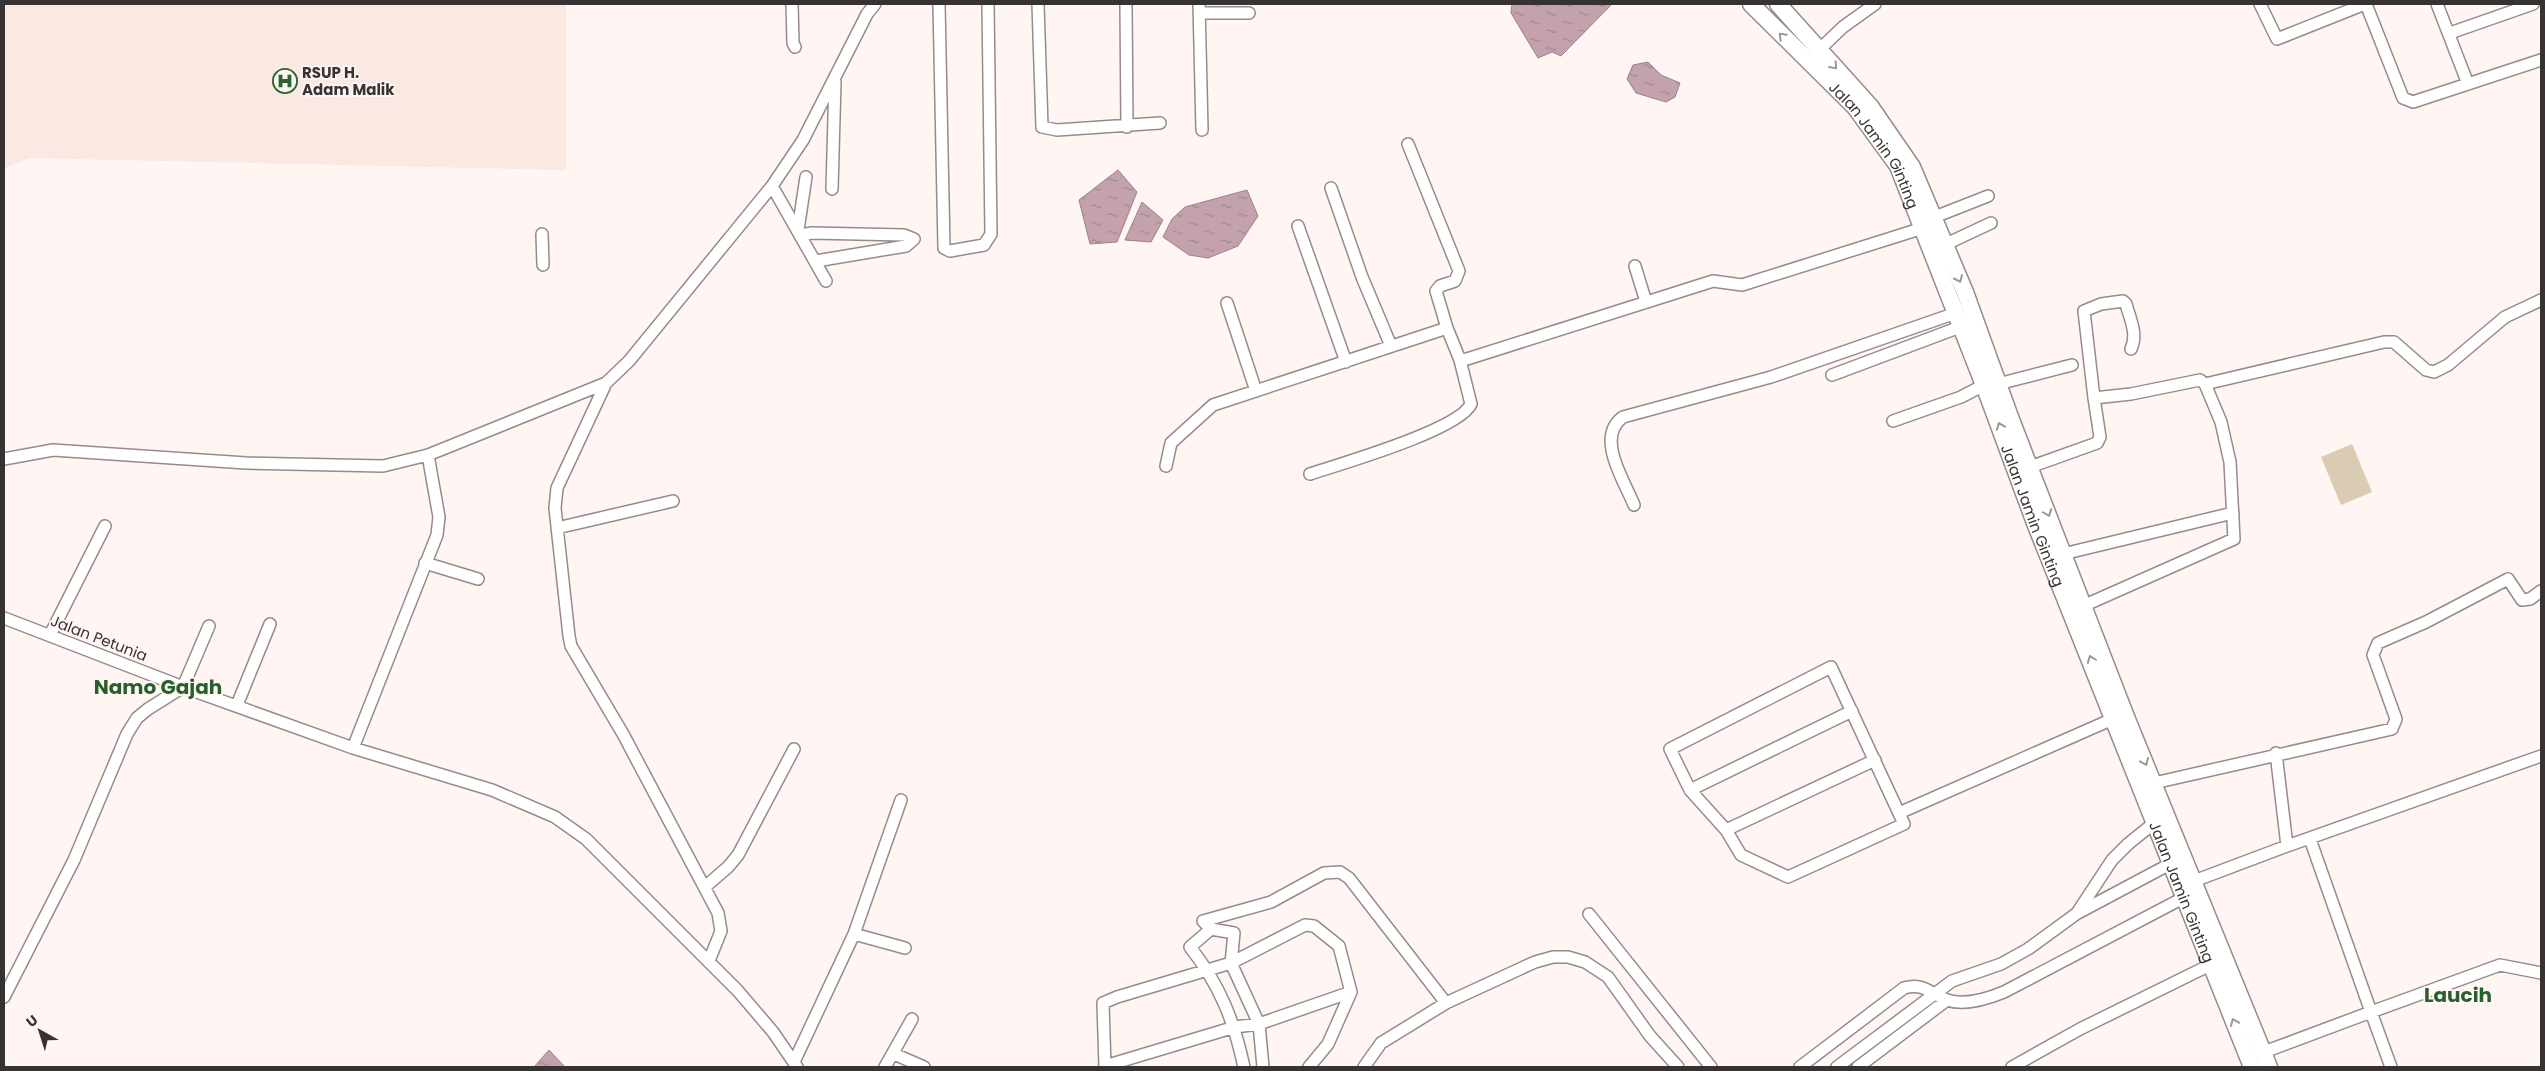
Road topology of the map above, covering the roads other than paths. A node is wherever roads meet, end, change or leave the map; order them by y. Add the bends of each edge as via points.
1 (792, 4) edge
2 (875, 4) edge
3 (939, 4) edge
4 (988, 4) edge
5 (1038, 4) edge
6 (1126, 4) edge
7 (1751, 4) edge
8 (1778, 4) edge
9 (1875, 4) edge
10 (2260, 4) edge
11 (2366, 4) edge
12 (2437, 4) edge
13 (2533, 4) edge
14 (1200, 8) edge
15 (1248, 13) dead end
16 (2450, 33) junction
17 (1816, 44) junction
18 (795, 47) dead end
19 (2541, 60) edge
20 (836, 79) junction
21 (2468, 84) junction
22 (1160, 123) dead end
23 (1127, 127) junction
24 (1202, 130) dead end
25 (1408, 144) dead end
26 (806, 177) dead end
27 (772, 186) junction
28 (1331, 188) dead end
29 (832, 189) dead end
30 (1988, 196) dead end
31 (1927, 223) junction
32 (1990, 223) dead end
33 (1298, 226) dead end
34 (799, 233) junction
35 (542, 234) dead end
36 (1944, 245) junction
37 (816, 261) junction
38 (543, 265) dead end
39 (1635, 266) dead end
40 (826, 281) dead end
41 (2541, 300) edge
42 (1646, 302) junction
43 (1227, 303) dead end
44 (1963, 320) junction
45 (1446, 328) junction
46 (1391, 346) junction
47 (2131, 349) dead end
48 (1460, 360) junction
49 (1346, 362) junction
50 (2072, 365) dead end
51 (1832, 375) dead end
52 (606, 383) junction
53 (1991, 384) junction
54 (2205, 384) junction
55 (1256, 391) junction
56 (2094, 398) junction
57 (1892, 420) dead end
58 (428, 455) junction
59 (4, 459) edge
60 (1166, 466) dead end
61 (2030, 467) junction
62 (1310, 474) dead end
63 (673, 501) dead end
64 (1634, 506) dead end
65 (2233, 513) junction
66 (105, 526) dead end
67 (557, 528) junction
68 (2064, 554) junction
69 (424, 563) junction
70 (478, 579) dead end
71 (2541, 591) edge
72 (2083, 606) junction
73 (4, 618) edge
74 (270, 624) dead end
75 (208, 626) dead end
76 (50, 635) junction
77 (183, 687) junction
78 (237, 705) junction
79 (1852, 711) junction
80 (2115, 718) junction
81 (353, 748) junction
82 (794, 749) dead end
83 (2276, 754) junction
84 (2541, 756) edge
85 (1875, 760) junction
86 (2154, 783) junction
87 (1690, 790) junction
88 (901, 800) dead end
89 (1899, 813) junction
90 (2154, 823) junction
91 (1726, 830) junction
92 (2310, 839) junction
93 (2287, 846) junction
94 (2170, 864) junction
95 (2194, 881) junction
96 (706, 886) junction
97 (2183, 898) junction
98 (1589, 914) dead end
99 (2076, 914) junction
100 (1211, 929) junction
101 (854, 934) junction
102 (905, 948) dead end
103 (709, 961) junction
104 (1231, 963) junction
105 (2212, 964) junction
106 (1207, 969) junction
107 (2541, 973) edge
108 (1351, 992) junction
109 (1935, 993) junction
110 (4, 997) edge
111 (1947, 1000) junction
112 (1446, 1003) junction
113 (2371, 1012) junction
114 (912, 1019) dead end
115 (1259, 1024) junction
116 (1235, 1027) junction
117 (894, 1054) junction
118 (2266, 1060) edge
119 (795, 1065) edge
120 (1105, 1066) edge
121 (885, 1067) edge
122 (924, 1067) edge
123 (1244, 1067) edge
124 (1263, 1067) edge
125 (1309, 1067) edge
126 (1364, 1067) edge
127 (1678, 1067) edge
128 (1711, 1067) edge
129 (1800, 1067) edge
130 (1837, 1067) edge
131 (1858, 1067) edge
132 (2012, 1067) edge
133 (2252, 1067) edge
134 (2391, 1067) edge

1 - 18 street
2 - 20 street
3 - 4 street via 944,248 950,251 984,246 991,234
5 - 23 street via 1042,127 1057,130
6 - 23 street
31 -> 7 highway, Jalan Jamin Ginting via 1898,166 1877,135 1855,108
8 - 17 highway, Jalan Jamin Ginting
9 - 17 street
10 - 11 street via 2277,39
11 - 21 street via 2404,98 2413,102
12 - 16 street
13 - 16 street
14 - 15 street
14 - 24 street
16 - 21 street
17 -> 31 highway, Jalan Jamin Ginting via 1870,106 1901,148 1912,167
19 - 21 street
20 - 27 street via 803,140
20 - 29 street
22 - 23 street
25 - 45 street via 1459,271 1455,281 1440,286 1436,291
26 - 34 street
27 - 34 street
27 - 52 street via 629,361
28 - 46 street via 1362,277
30 - 31 street
31 - 36 highway, Jalan Jamin Ginting
31 - 42 street via 1742,285 1713,281
31 - 44 highway, Jalan Jamin Ginting
32 - 36 street
33 - 49 street
34 - 37 street
34 - 37 street via 904,235 914,239 906,246
35 - 38 street
36 -> 44 highway, Jalan Jamin Ginting via 1965,292
37 - 40 street
39 - 42 street
41 - 54 street via 2505,318 2434,372 2426,370 2394,342 2384,342
42 - 48 street
43 - 55 street
44 - 51 street
44 - 53 highway, Jalan Jamin Ginting
44 - 64 street via 1615,423 1610,437 1611,448
45 - 46 street
45 - 48 street
46 - 49 street
47 - 56 street via 2135,341 2134,332 2123,301 2100,304 2084,311
48 - 62 street via 1471,404 1466,412 1416,437
49 - 55 street
50 - 53 street
52 - 58 street
52 - 67 street via 557,488
53 - 57 street
53 - 61 highway, Jalan Jamin Ginting
80 -> 53 highway, Jalan Jamin Ginting via 2035,523
54 - 56 street via 2200,380
54 - 65 street via 2221,422 2230,462
55 - 60 street via 1207,410 1170,443
56 - 61 street via 2100,437 2097,443
58 - 59 street via 383,466 246,463 53,450
58 - 69 street via 439,526
61 -> 68 highway, Jalan Jamin Ginting
63 - 67 street
65 - 68 street
65 - 72 street via 2234,539
66 - 76 street
67 - 96 street via 571,646
68 - 72 highway, Jalan Jamin Ginting
69 - 70 street
69 - 81 street
71 - 83 street via 2530,599 2522,600 2508,579 2426,622 2381,641 2373,655 2396,719 2394,727
72 -> 86 highway, Jalan Jamin Ginting
73 - 76 street, Jalan Petunia
74 - 78 street
75 - 77 street
76 - 77 street, Jalan Petunia
77 - 78 street, Jalan Petunia
77 - 110 street via 137,718 127,734 74,860
78 - 81 street, Jalan Petunia
79 - 85 street
79 - 87 street
79 - 87 street via 1831,667 1670,749
80 - 89 street
80 - 90 highway, Jalan Jamin Ginting
81 - 103 street, Jalan Petunia via 492,790 555,817 586,839
82 - 96 street via 738,855
83 - 86 street
83 - 93 street
84 - 92 street
85 - 89 street
85 - 91 street
86 - 95 highway, Jalan Jamin Ginting
87 - 91 street
88 - 101 street
89 - 91 street via 1904,824 1788,877 1740,854
90 - 94 highway, Jalan Jamin Ginting
90 - 99 street via 2112,860
92 - 93 street
92 - 113 street
93 - 95 street
94 - 97 highway, Jalan Jamin Ginting
94 - 99 street
95 - 118 highway, Jalan Jamin Ginting
96 - 103 street via 722,925
97 - 105 highway, Jalan Jamin Ginting
97 - 111 street via 2004,992 1984,1000
98 - 128 street
99 - 109 street via 2028,949 2001,964 1952,981
100 - 104 street via 1234,933
100 - 106 street via 1190,948
100 - 112 street via 1203,921 1271,902 1324,872 1340,872 1349,878
101 - 102 street
101 - 119 street
103 - 119 street, Jalan Petunia via 758,1012
104 - 106 street
104 - 108 street via 1305,925 1314,926 1339,946
104 - 115 street
105 - 132 street via 2080,1029
133 -> 105 highway, Jalan Jamin Ginting
106 - 116 street
106 - 120 street via 1117,996 1103,1004
107 - 113 street via 2500,965
108 - 115 street
108 - 125 street via 1328,1044
109 - 111 street
109 - 129 street via 1919,985 1904,988
109 - 130 street
111 - 131 street
112 - 126 street via 1381,1043
112 - 127 street via 1535,962 1568,957 1585,962 1608,977 1650,1036
113 - 118 street
113 - 134 street
114 - 117 street
115 - 116 street
115 - 124 street
116 - 120 street
116 - 123 street
117 - 121 street
117 - 122 street

